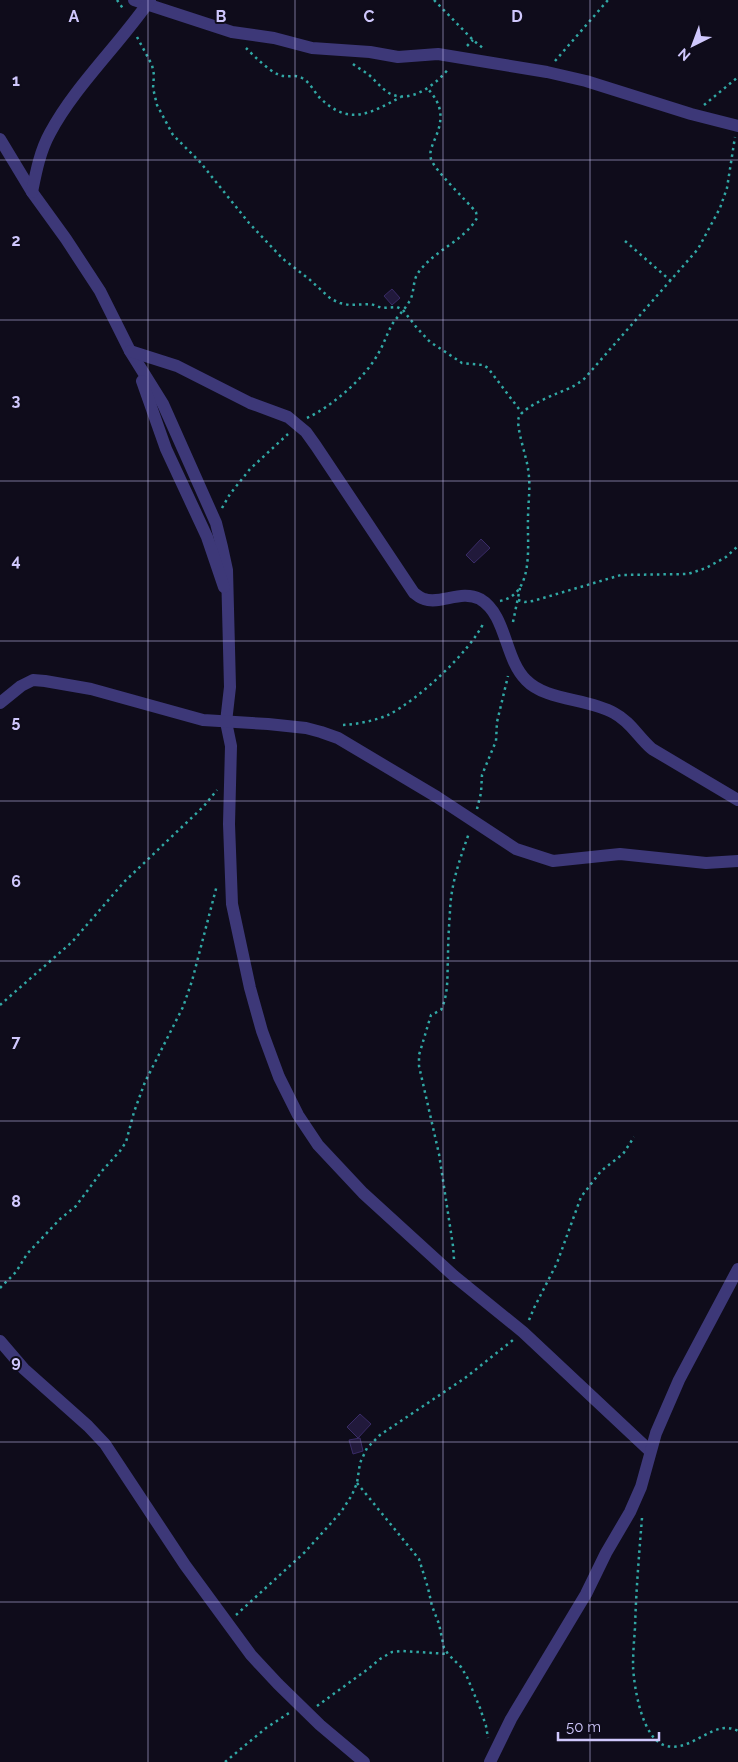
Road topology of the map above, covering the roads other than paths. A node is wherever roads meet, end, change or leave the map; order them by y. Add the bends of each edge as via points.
1 (134, 0) edge
2 (148, 2) edge
3 (737, 126) edge
4 (0, 139) edge
5 (32, 192) junction
6 (130, 351) junction
7 (227, 596) junction
8 (0, 703) edge
9 (226, 722) junction
10 (738, 800) edge
11 (738, 861) edge
12 (738, 1269) edge
13 (0, 1341) edge
14 (650, 1451) junction
15 (364, 1762) edge
16 (490, 1762) edge

1 - 2 street
2 - 3 street via 232,32 267,36 312,48 398,57 438,54 547,72
2 - 5 street via 66,107 39,159
4 - 5 street
5 - 6 street via 100,291
6 - 7 street via 170,458 207,537
6 - 7 street via 162,404 216,523 227,570
6 - 10 street via 177,366 244,401 297,423 316,446 414,593 430,600 473,596 486,605 505,637 518,672 535,688 614,713 652,749
7 - 9 street via 230,688
8 - 9 street via 33,680 45,681 91,689 203,720
9 - 11 street via 306,728 338,738 516,849 553,860 620,854 706,863
9 - 14 street via 231,746 232,904 262,1031 298,1115 318,1145 363,1193 454,1276 523,1332
12 - 14 street via 679,1380
13 - 15 street via 24,1369 105,1444 251,1655 304,1710
14 - 16 street via 641,1487 630,1512 586,1594 511,1719

